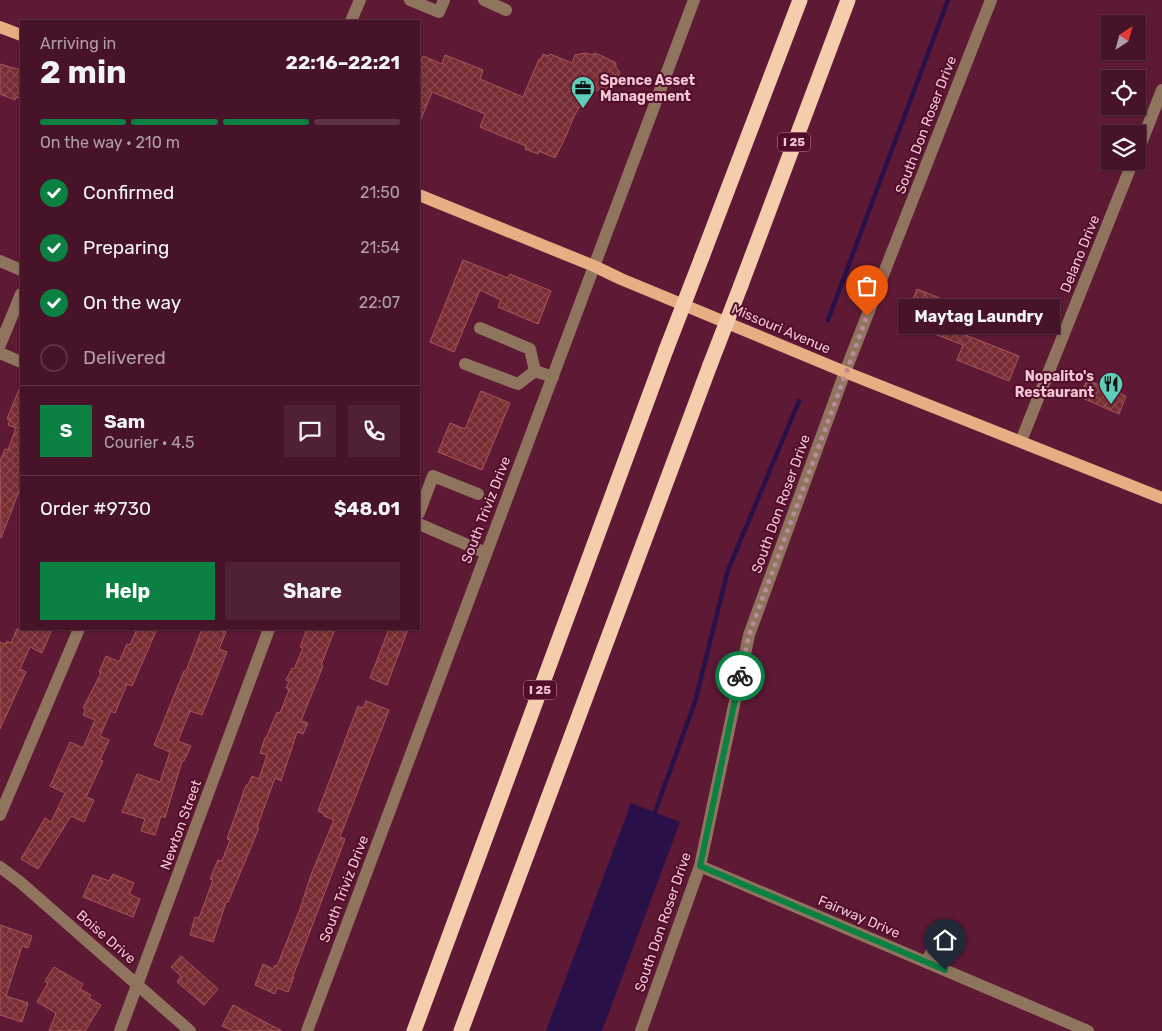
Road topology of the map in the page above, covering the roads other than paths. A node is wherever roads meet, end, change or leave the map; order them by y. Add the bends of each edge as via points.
1 (360, 0) edge
2 (410, 0) edge
3 (444, 0) edge
4 (484, 0) edge
5 (694, 0) edge
6 (800, 0) edge
7 (848, 0) edge
8 (991, 0) edge
9 (506, 10) dead end
10 (351, 20) edge
11 (0, 27) edge
12 (20, 35) edge
13 (1162, 90) edge
14 (1146, 131) edge
15 (1129, 170) edge
16 (420, 195) edge
17 (0, 261) edge
18 (594, 266) junction
19 (20, 270) edge
20 (20, 296) edge
21 (480, 328) dead end
22 (0, 345) edge
23 (0, 353) edge
24 (20, 362) edge
25 (465, 364) dead end
26 (535, 371) junction
27 (845, 372) junction
28 (552, 377) junction
29 (1021, 441) junction
30 (478, 494) dead end
31 (1162, 498) edge
32 (420, 510) edge
33 (420, 524) edge
34 (486, 553) junction
35 (79, 630) edge
36 (269, 630) edge
37 (0, 815) edge
38 (700, 866) junction
39 (0, 867) edge
40 (940, 931) dead end
41 (927, 962) junction
42 (138, 984) junction
43 (120, 1031) edge
44 (190, 1031) edge
45 (307, 1031) edge
46 (414, 1031) edge
47 (461, 1031) edge
48 (641, 1031) edge
49 (1088, 1031) edge

1 - 10 street
2 - 3 street via 439,12
4 - 9 street
5 - 18 street, South Triviz Drive
6 - 46 highway, I 25, bridge via 666,350
7 - 47 highway, I 25, bridge
8 - 27 street, South Don Roser Drive
11 - 12 main road
13 - 14 street
15 - 29 street, Delano Drive
16 - 18 main road, Missouri Avenue
17 - 19 street
18 - 27 main road, Missouri Avenue
18 - 28 street, South Triviz Drive
20 - 22 street
21 - 26 street via 530,349
23 - 24 street
25 - 26 street via 518,384
26 - 28 street
27 - 29 main road, Missouri Avenue
27 - 38 street, South Don Roser Drive via 749,635
28 - 34 street, South Triviz Drive
29 - 31 main road, Missouri Avenue
30 - 32 street via 433,476
33 - 34 street
34 - 45 street, South Triviz Drive
35 - 37 street
36 - 42 street, Newton Street
38 - 41 street, Fairway Drive
38 - 48 street, South Don Roser Drive
39 - 42 street, Boise Drive
40 - 41 street
41 - 49 street, Fairway Drive
42 - 43 street, Newton Street
42 - 44 street, Boise Drive

